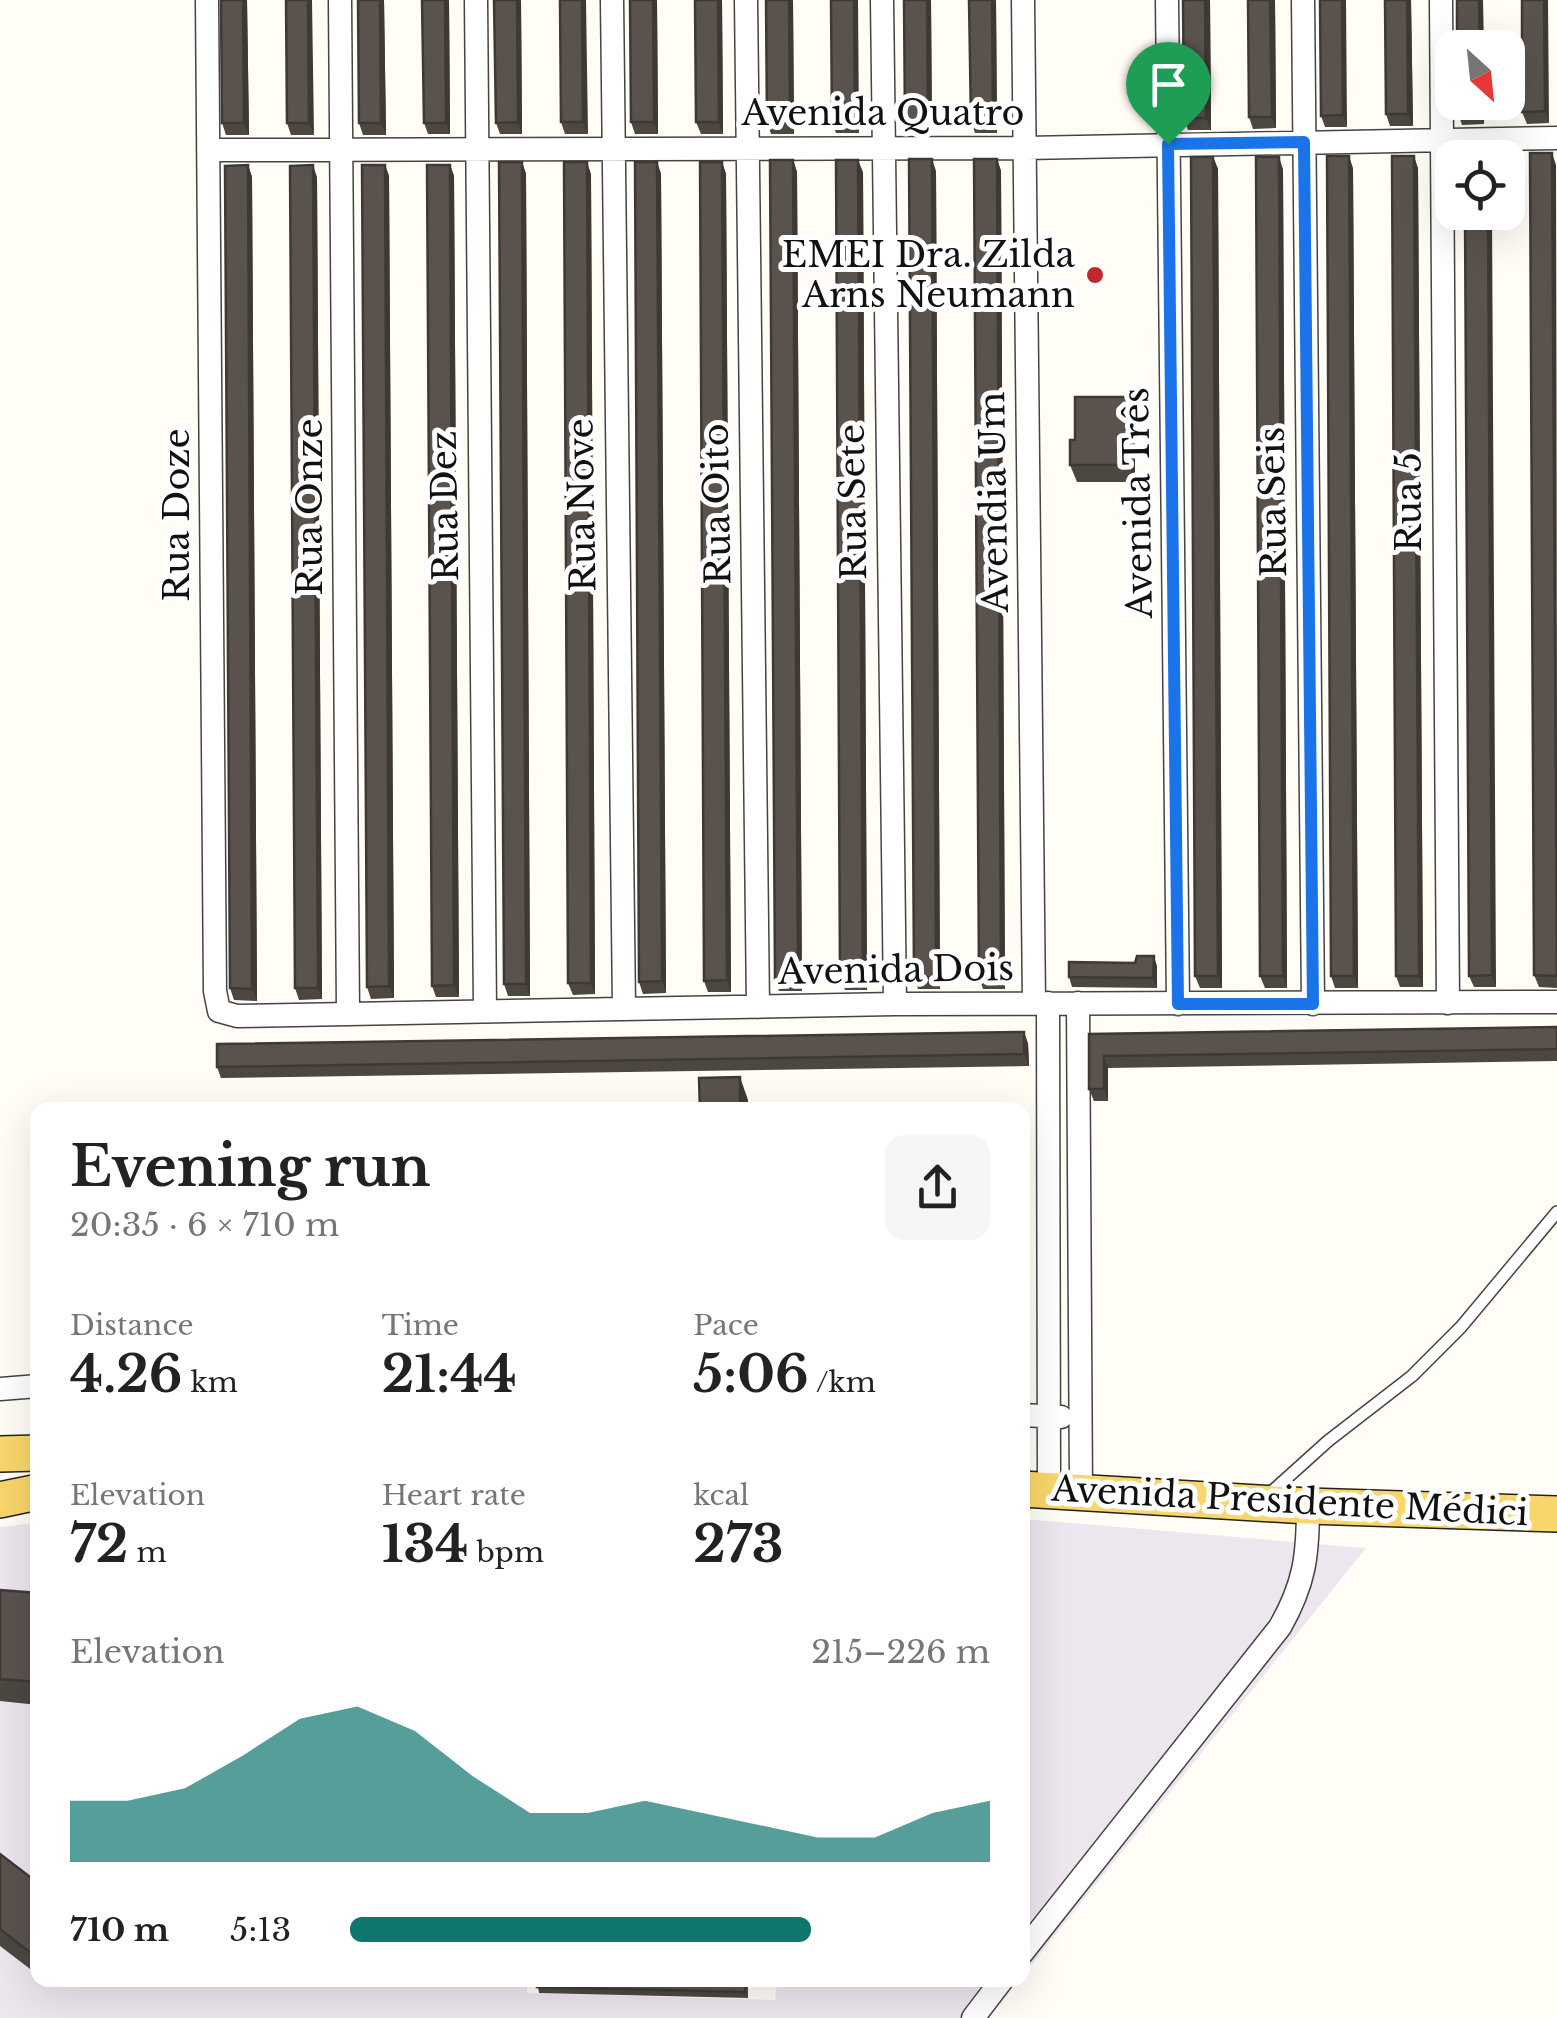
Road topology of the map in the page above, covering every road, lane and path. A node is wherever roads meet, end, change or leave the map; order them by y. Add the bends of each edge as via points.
1 (207, 0) edge
2 (340, 0) edge
3 (476, 0) edge
4 (612, 0) edge
5 (746, 0) edge
6 (882, 0) edge
7 (1023, 0) edge
8 (1168, 0) edge
9 (1304, 0) edge
10 (1441, 0) edge
11 (1557, 138) edge
12 (1435, 140) edge
13 (1442, 140) joint
14 (1304, 142) junction
15 (1168, 144) junction
16 (476, 148) junction
17 (883, 148) junction
18 (1026, 148) junction
19 (748, 149) junction
20 (210, 150) junction
21 (613, 150) junction
22 (342, 151) junction
23 (1443, 230) edge
24 (1448, 1002) junction
25 (1557, 1002) edge
26 (1041, 1003) junction
27 (1078, 1003) junction
28 (895, 1004) junction
29 (1178, 1004) junction
30 (1313, 1004) junction
31 (758, 1007) junction
32 (624, 1009) junction
33 (486, 1010) junction
34 (348, 1012) junction
35 (237, 1016) joint
36 (1557, 1212) edge
37 (30, 1387) edge
38 (0, 1389) edge
39 (1030, 1416) edge
40 (1048, 1416) junction
41 (1079, 1419) junction
42 (0, 1454) edge
43 (30, 1454) edge
44 (1051, 1490) edge
45 (30, 1494) edge
46 (0, 1500) edge
47 (1260, 1502) junction
48 (1308, 1506) junction
49 (1557, 1514) edge
50 (1030, 1943) edge
51 (997, 1987) edge
52 (973, 2018) edge

1 - 20 street, Rua Doze
2 - 22 street, Rua Onze
3 - 16 street, Rua Dez
4 - 21 street, Rua Nove
5 - 19 street, Rua Oito
6 - 17 street, Rua Sete
7 - 18 street, Avendia Um
8 - 15 street, Avenida Três
9 - 14 street, Rua Seis
10 - 13 street, Rua 5
11 - 13 street, Avenida Quatro
12 - 14 street, Avenida Quatro
14 - 15 street, Avenida Quatro
14 - 30 street, Rua Seis
15 - 18 street, Avenida Quatro
15 - 29 street, Avenida Três
16 - 21 street, Avenida Quatro
16 - 22 street, Avenida Quatro
16 - 33 street, Rua Dez
17 - 18 street, Avenida Quatro
17 - 19 street, Avenida Quatro
17 - 28 street, Rua Sete
18 - 26 street, Avendia Um
19 - 21 street, Avenida Quatro
19 - 31 street, Rua Oito
20 - 22 street, Avenida Quatro
20 - 35 street, Rua Doze via 215,990 220,1012
21 - 32 street, Rua Nove
22 - 34 street, Rua Onze
23 - 24 street, Rua 5
24 - 25 street, Avenida Dois
24 - 30 street, Avenida Dois
26 - 27 street, Avenida Dois
26 - 28 street, Avenida Dois
26 - 40 street, Avendia Um
27 - 29 street, Avenida Dois
27 - 41 street
28 - 31 street, Avenida Dois
29 - 30 street, Avenida Dois
31 - 32 street, Avenida Dois
32 - 33 street, Avenida Dois
33 - 34 street, Avenida Dois
34 - 35 street, Avenida Dois
36 - 47 lane via 1412,1376
37 - 38 street
39 - 40 street
40 - 41 street
40 - 44 street, Avendia Um
41 - 44 street
42 - 43 main road
44 - 47 main road, Avenida Presidente Médici
45 - 46 main road
47 - 48 main road, Avenida Presidente Médici
48 - 49 main road, Avenida Presidente Médici
48 - 50 street via 1305,1572 1280,1626
51 - 52 street

